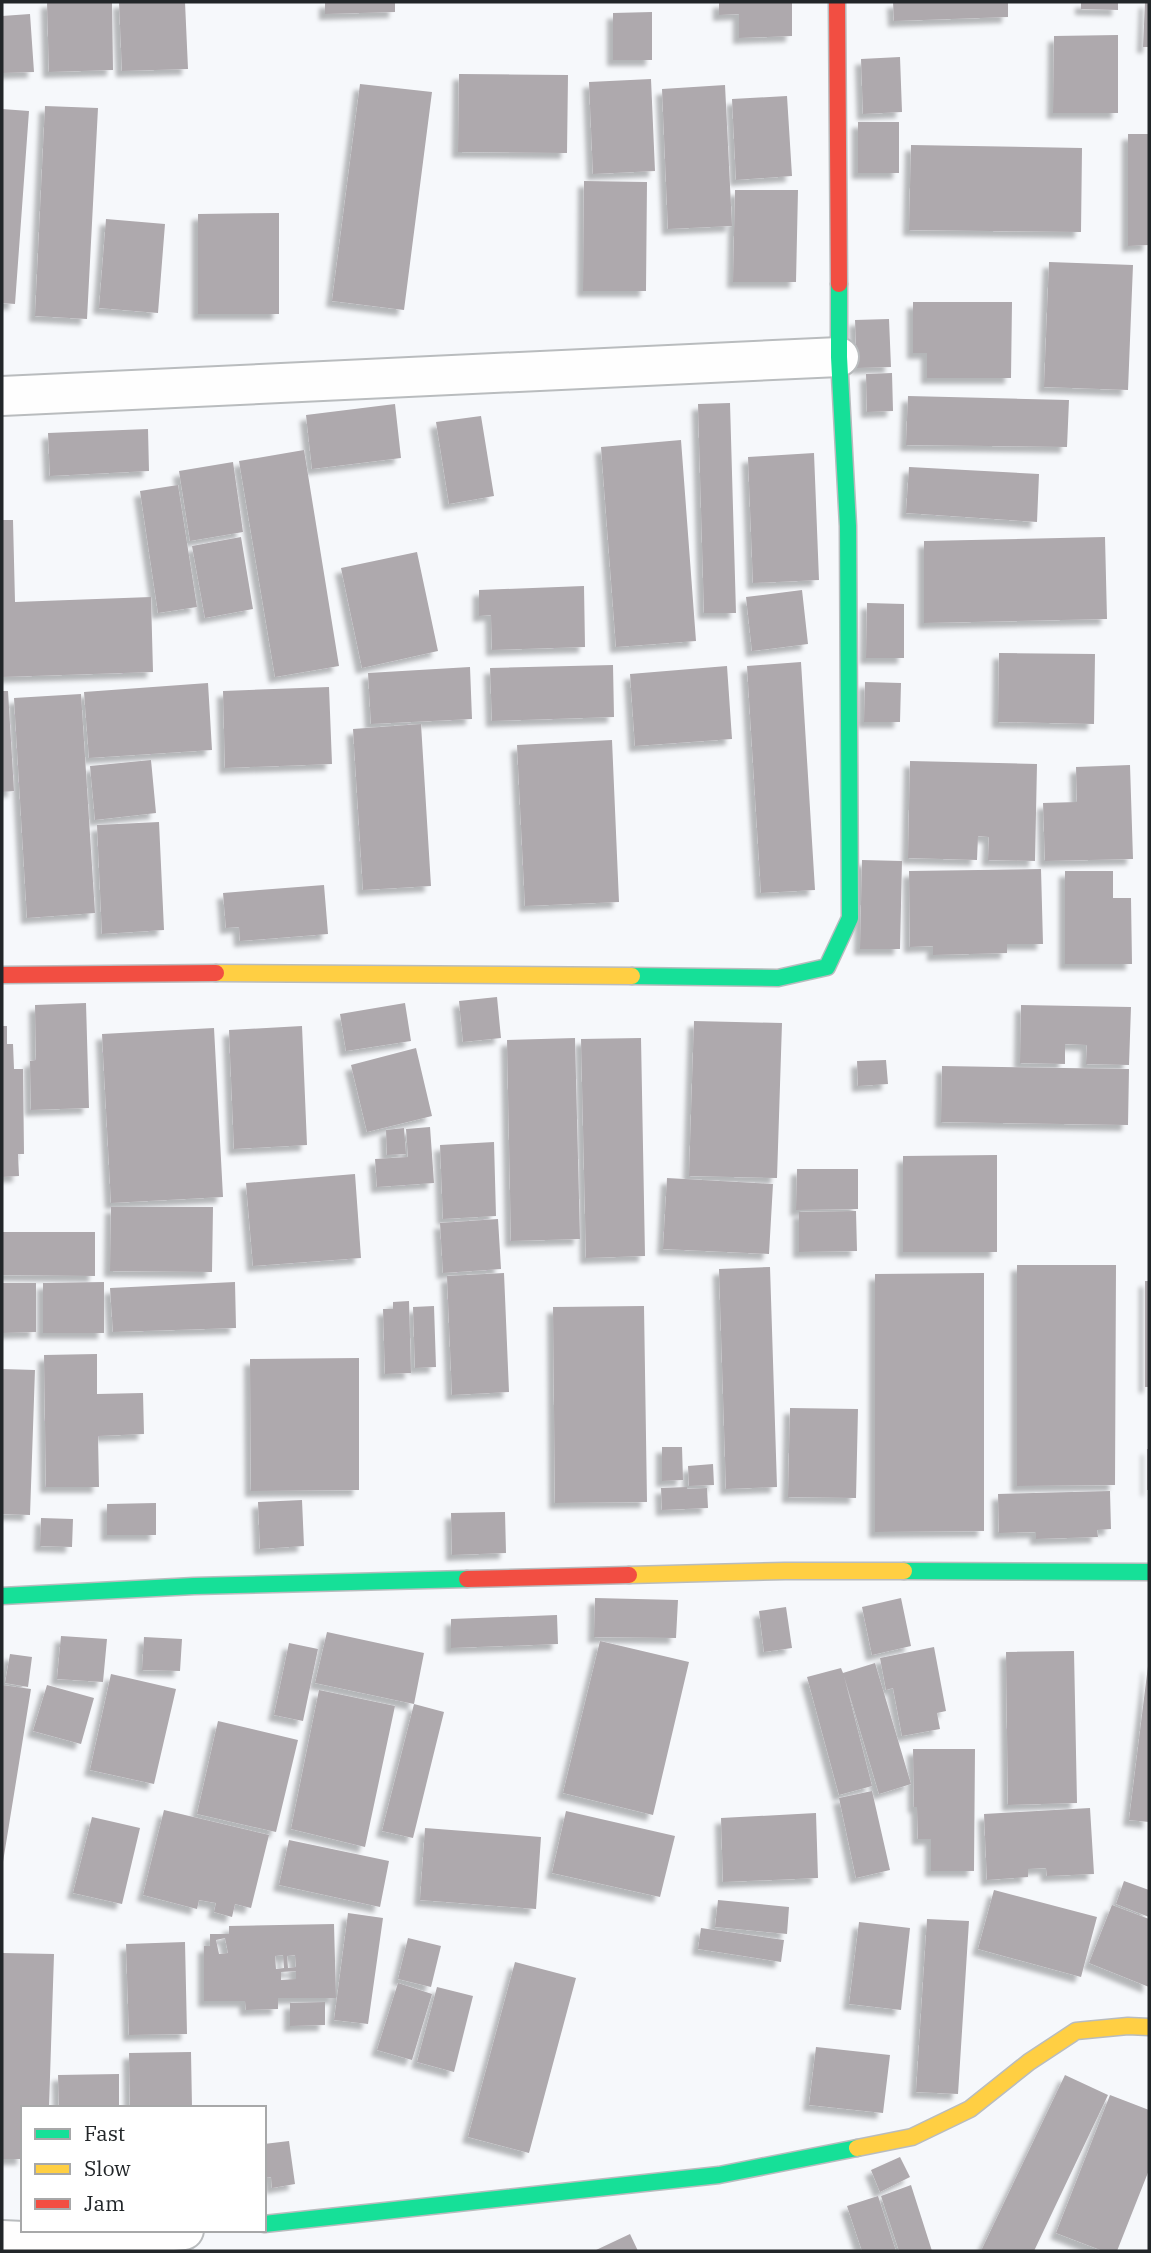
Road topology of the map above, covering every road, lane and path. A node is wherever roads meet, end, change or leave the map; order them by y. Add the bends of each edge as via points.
1 (836, 2) edge
2 (838, 357) junction
3 (2, 396) edge
4 (2, 975) edge
5 (1149, 1573) edge
6 (2, 1596) edge
7 (1149, 2026) edge
8 (266, 2224) edge
9 (161, 2232) edge
10 (2, 2240) edge

1 - 2 street
2 - 3 street
2 - 4 street via 848,526 850,918 827,967 778,978 266,972
5 - 6 street via 785,1571 194,1586
7 - 8 street via 1076,2031 970,2109 912,2137 719,2175
9 - 10 street via 44,2242

